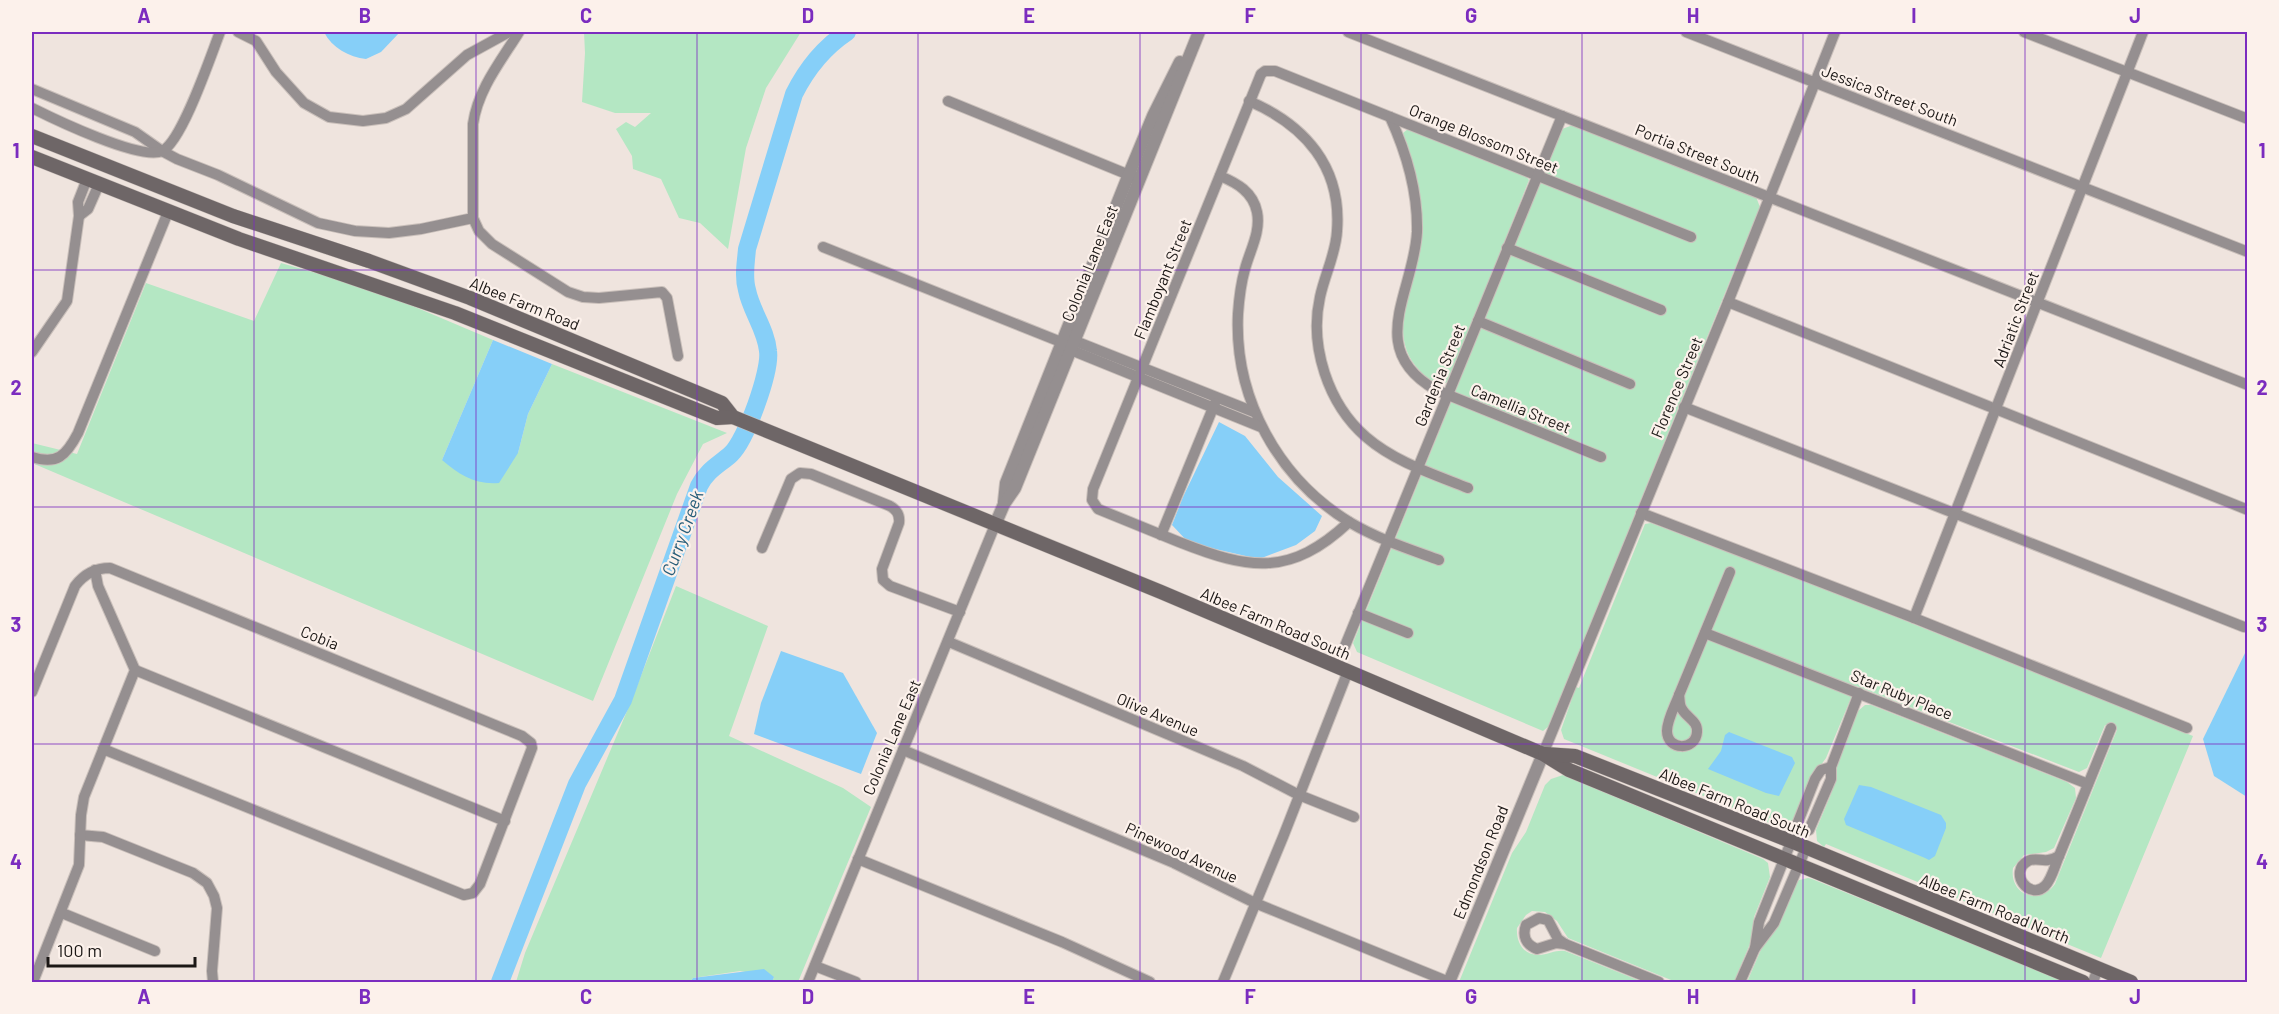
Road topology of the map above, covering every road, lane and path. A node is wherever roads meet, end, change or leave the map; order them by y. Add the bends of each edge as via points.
1 (220, 32) edge
2 (242, 32) edge
3 (509, 32) edge
4 (519, 32) edge
5 (1197, 32) edge
6 (1348, 32) edge
7 (1686, 32) edge
8 (1835, 32) edge
9 (2024, 32) edge
10 (2143, 32) edge
11 (1265, 71) joint
12 (2127, 72) junction
13 (1815, 82) junction
14 (32, 89) edge
15 (948, 101) dead end
16 (1249, 102) junction
17 (32, 108) edge
18 (1562, 116) junction
19 (1390, 117) junction
20 (2247, 119) edge
21 (32, 136) edge
22 (162, 151) junction
23 (32, 157) edge
24 (1537, 174) junction
25 (1220, 176) junction
26 (1135, 177) junction
27 (93, 182) junction
28 (2082, 187) junction
29 (125, 195) junction
30 (1768, 197) junction
31 (168, 213) junction
32 (473, 218) junction
33 (1691, 237) dead end
34 (299, 239) junction
35 (823, 247) dead end
36 (1508, 249) junction
37 (2247, 252) edge
38 (1728, 302) junction
39 (2038, 302) junction
40 (1661, 310) dead end
41 (1478, 321) junction
42 (1061, 342) junction
43 (1073, 346) junction
44 (32, 351) edge
45 (678, 356) dead end
46 (1140, 372) junction
47 (1630, 384) dead end
48 (2247, 386) edge
49 (1448, 394) junction
50 (1215, 402) junction
51 (1684, 407) junction
52 (1997, 408) junction
53 (1254, 412) junction
54 (733, 417) junction
55 (1261, 427) junction
56 (32, 457) edge
57 (1601, 457) dead end
58 (1418, 468) junction
59 (1468, 488) dead end
60 (1004, 504) junction
61 (2247, 510) edge
62 (1641, 513) junction
63 (1955, 513) junction
64 (1349, 522) junction
65 (995, 525) junction
66 (1161, 535) junction
67 (1388, 540) junction
68 (762, 548) dead end
69 (1439, 560) dead end
70 (95, 570) junction
71 (1730, 572) dead end
72 (960, 612) junction
73 (1358, 613) junction
74 (1914, 618) junction
75 (2244, 627) dead end
76 (1408, 633) dead end
77 (1705, 633) junction
78 (949, 642) junction
79 (1345, 646) dead end
80 (135, 670) junction
81 (1348, 671) junction
82 (32, 692) edge
83 (1859, 693) junction
84 (1679, 695) dead end
85 (2111, 728) dead end
86 (2187, 728) dead end
87 (103, 749) junction
88 (903, 750) junction
89 (1543, 754) junction
90 (1831, 767) junction
91 (2088, 784) junction
92 (1299, 795) junction
93 (1807, 799) junction
94 (1820, 804) junction
95 (1354, 817) dead end
96 (505, 820) junction
97 (81, 835) junction
98 (1799, 842) junction
99 (2059, 856) dead end
100 (858, 859) junction
101 (1784, 859) junction
102 (1798, 865) junction
103 (1845, 865) joint
104 (1255, 903) junction
105 (1767, 903) junction
106 (1780, 909) junction
107 (62, 913) junction
108 (1564, 944) dead end
109 (1755, 948) junction
110 (155, 951) dead end
111 (815, 966) junction
112 (2098, 968) junction
113 (33, 982) edge
114 (213, 982) edge
115 (808, 982) edge
116 (856, 982) edge
117 (1150, 982) edge
118 (1223, 982) edge
119 (1449, 982) edge
120 (1659, 982) edge
121 (1740, 982) edge
122 (2083, 982) edge
123 (2093, 982) edge
124 (2132, 982) edge

1 - 22 street via 184,121
2 - 3 street via 256,41 276,72 304,103 329,117 363,121 386,118 406,109 467,55
4 - 32 street via 485,85 475,110
5 - 26 street, Colonia Lane East via 1153,116
6 - 18 street, Portia Street South
7 - 13 street, Jessica Street South
8 - 13 street, Florence Street
9 - 12 street
10 - 12 street, Adriatic Street
11 - 16 street, Flamboyant Street via 1258,78
11 - 19 street, Orange Blossom Street via 1275,71
12 - 20 street
12 - 28 street, Adriatic Street
13 - 28 street, Jessica Street South
13 - 30 street, Florence Street
14 - 22 street via 135,132
15 - 26 street
16 - 25 street, Flamboyant Street
16 - 58 street via 1275,113 1302,134 1321,158 1330,180 1337,231 1319,300 1317,331 1321,361 1332,390 1364,435
17 - 22 street via 129,149 146,154
18 - 24 street, Gardenia Street
18 - 30 street, Portia Street South
19 - 24 street, Orange Blossom Street
19 - 49 street, Camellia Street via 1408,161 1416,200 1414,254 1397,319 1397,336 1402,356 1413,372 1428,385
21 - 34 main road, Albee Farm Road via 184,198
22 - 32 street via 335,228 389,233
23 - 27 main road
24 - 33 street, Orange Blossom Street
24 - 36 street, Gardenia Street
25 - 46 street, Flamboyant Street
25 - 53 street via 1246,191 1257,211 1257,233 1243,276 1238,314 1241,363
26 - 42 street, Colonia Lane East
26 - 43 street, Colonia Lane East
27 - 29 main road
27 - 44 street via 78,202 67,301
28 - 37 street, Jessica Street South
28 - 39 street, Adriatic Street
29 - 31 main road
29 - 34 main road via 155,199 290,248 296,247
30 - 38 street, Florence Street
30 - 39 street, Portia Street South
31 - 54 main road via 455,312 717,418
31 - 56 street via 78,433 53,461
32 - 45 street via 478,231 492,244 568,292 591,298 665,294
34 - 54 main road, Albee Farm Road via 422,280 604,353 722,404
35 - 42 street
36 - 40 street
36 - 41 street, Gardenia Street
38 - 51 street, Florence Street
38 - 52 street
39 - 48 street, Portia Street South
39 - 52 street, Adriatic Street
41 - 47 street
41 - 49 street, Gardenia Street
42 - 43 street
42 - 60 street, Colonia Lane East via 1006,483
43 - 46 street
43 - 60 street, Colonia Lane East via 1015,488
46 - 50 street
46 - 66 street, Flamboyant Street via 1092,500 1098,509
49 - 57 street, Camellia Street
49 - 58 street, Gardenia Street
50 - 53 street
50 - 55 street
50 - 66 street
51 - 62 street, Florence Street
51 - 63 street
52 - 61 street
52 - 63 street, Adriatic Street
53 - 55 street
54 - 65 main road, Albee Farm Road
55 - 64 street via 1297,478
58 - 59 street
58 - 67 street, Gardenia Street
60 - 65 street, Colonia Lane East
62 - 74 street
62 - 89 street, Florence Street
63 - 74 street, Adriatic Street
63 - 75 street
64 - 66 street via 1315,549 1266,564 1222,559
64 - 67 street
65 - 72 street, Colonia Lane East
65 - 81 main road, Albee Farm Road South
67 - 69 street
67 - 73 street, Gardenia Street
68 - 72 street via 791,479 800,473 811,474 896,511 899,523 882,568 883,580
70 - 80 street via 98,586
70 - 82 street via 75,586
70 - 96 street, Cobia via 116,570 522,736 531,743 532,753
71 - 77 street
72 - 78 street, Colonia Lane East
73 - 76 street
73 - 79 street, Gardenia Street
74 - 86 street
77 - 83 street, Star Ruby Place
77 - 84 street
78 - 88 street, Colonia Lane East
78 - 92 street, Olive Avenue via 1243,766
80 - 87 street
80 - 96 street
81 - 89 main road, Albee Farm Road South
81 - 92 street
83 - 90 street
83 - 91 street, Star Ruby Place
85 - 91 street
87 - 96 street via 467,895 478,887
87 - 97 street via 84,797
88 - 100 street, Colonia Lane East
88 - 104 street, Pinewood Avenue via 1174,863
89 - 98 main road, Albee Farm Road South via 1575,756
89 - 101 main road, Albee Farm Road South via 1569,770
89 - 119 street, Edmondson Road
90 - 93 street via 1821,770
90 - 94 street via 1831,779
91 - 99 street
92 - 95 street, Olive Avenue
92 - 104 street
93 - 94 street
93 - 98 street via 1796,827
94 - 98 street
97 - 107 street via 79,866
97 - 114 street via 100,836 193,873 207,883 216,903
98 - 101 street
98 - 102 street
98 - 103 main road, Albee Farm Road South
100 - 111 street, Colonia Lane East
100 - 117 street
101 - 102 main road, Albee Farm Road South
101 - 105 street
102 - 106 street
102 - 122 main road, Albee Farm Road South
103 - 112 main road, Albee Farm Road North
104 - 118 street
104 - 119 street, Pinewood Avenue
105 - 106 street
105 - 109 street
106 - 109 street via 1772,928
107 - 110 street
107 - 113 street
108 - 120 street
109 - 121 street
111 - 115 street, Colonia Lane East
111 - 116 street
112 - 123 street
112 - 124 main road, Albee Farm Road North

